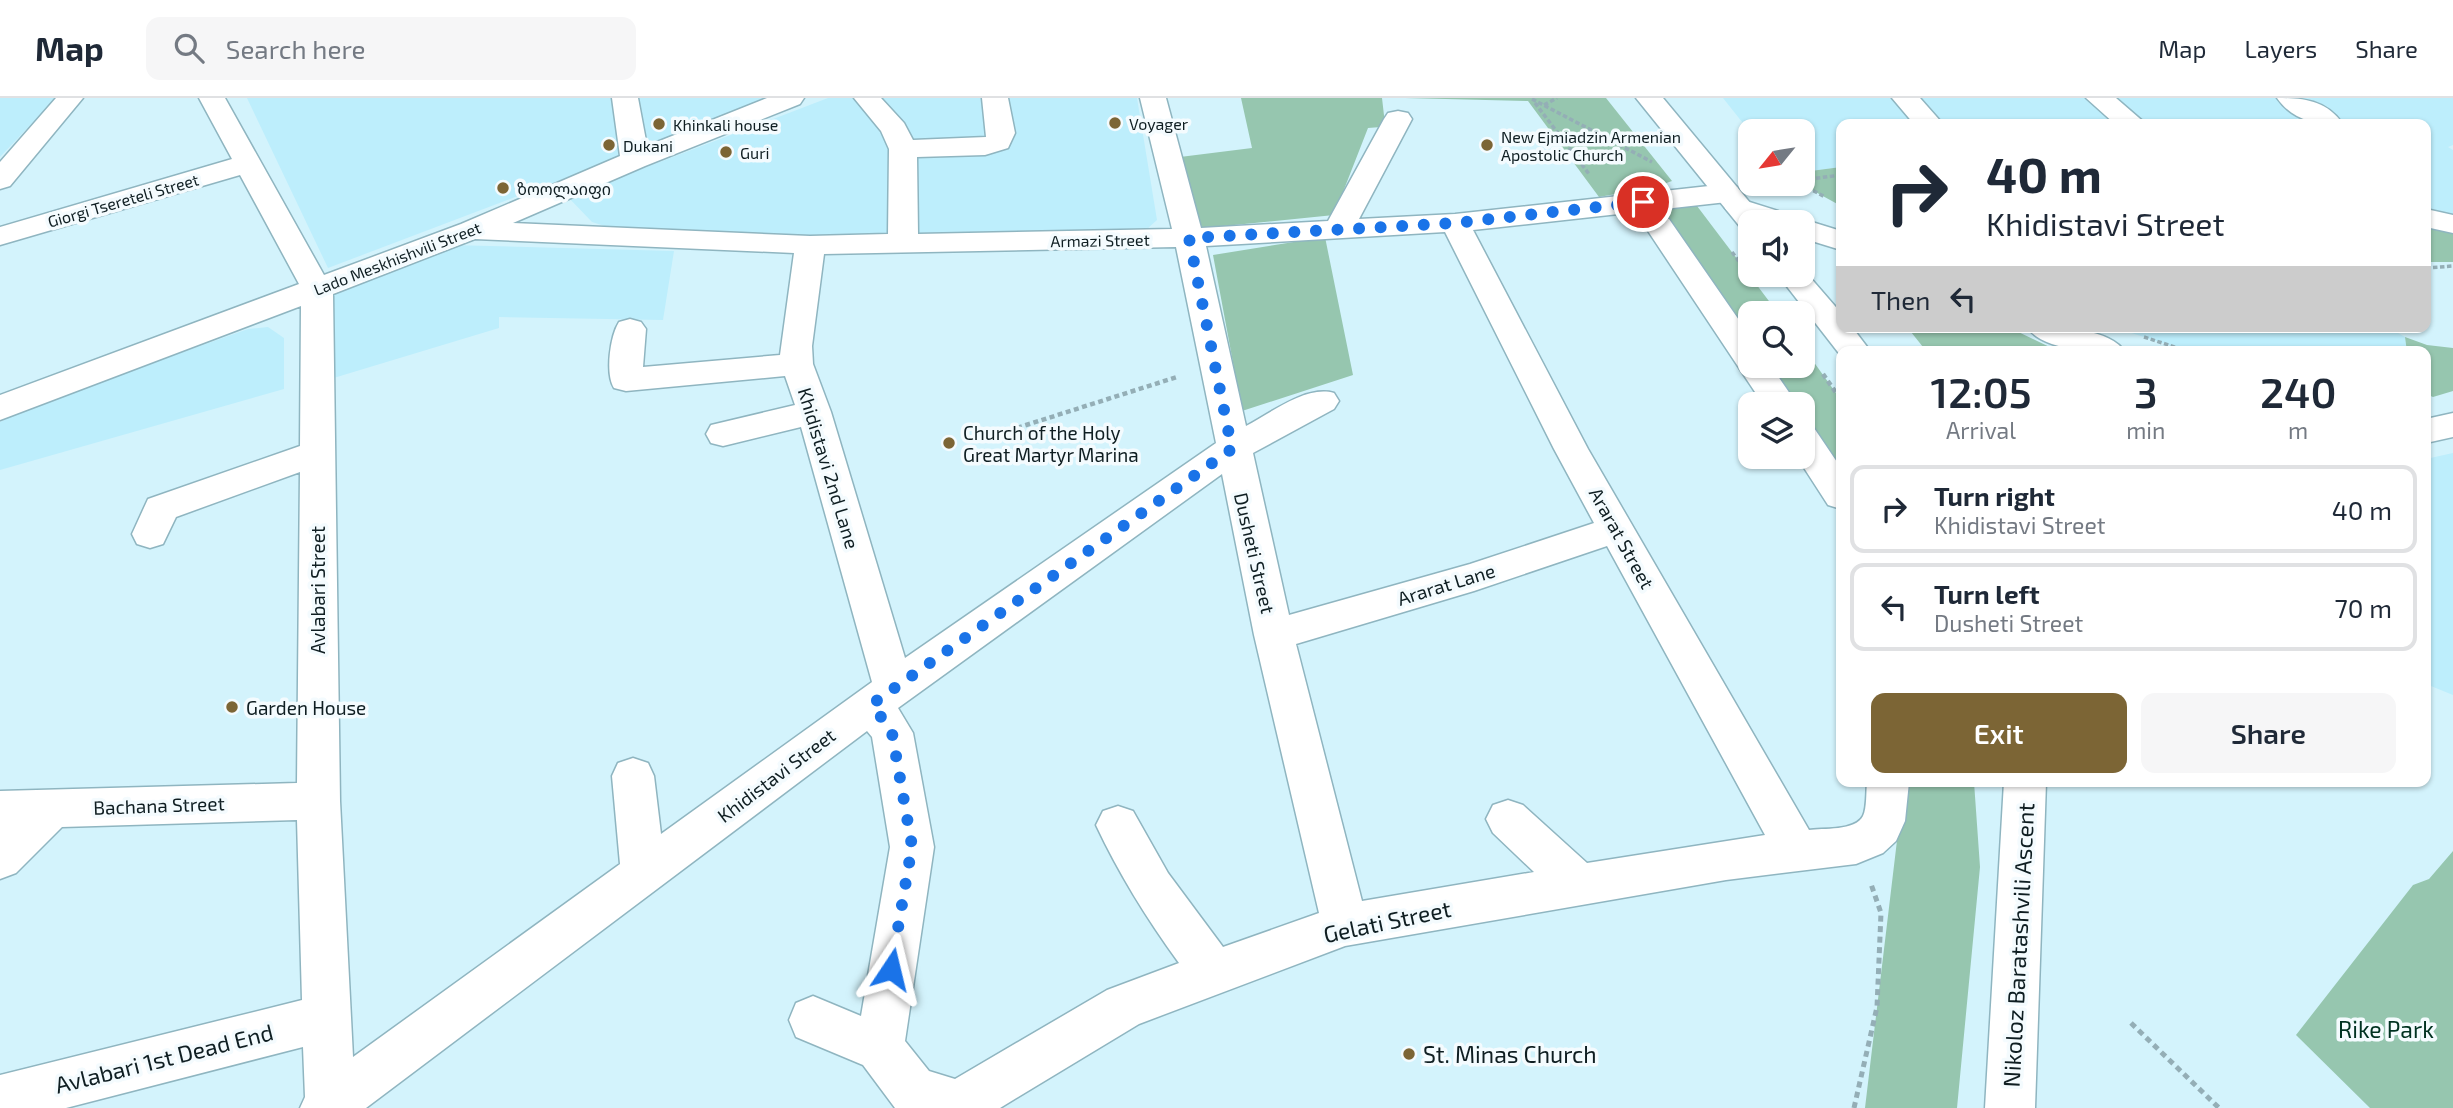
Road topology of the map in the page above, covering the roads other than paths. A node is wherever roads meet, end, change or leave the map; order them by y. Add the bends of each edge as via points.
1 (70, 98) edge
2 (212, 98) edge
3 (625, 98) edge
4 (791, 98) edge
5 (867, 98) edge
6 (995, 98) edge
7 (1153, 98) edge
8 (1648, 98) edge
9 (1905, 98) edge
10 (2099, 98) edge
11 (2290, 98) edge
12 (1398, 119) dead end
13 (1924, 119) edge
14 (2126, 119) edge
15 (2322, 119) edge
16 (903, 149) junction
17 (635, 160) junction
18 (246, 164) junction
19 (0, 180) edge
20 (1739, 208) edge
21 (2431, 219) edge
22 (1455, 223) junction
23 (2453, 224) edge
24 (1659, 225) dead end
25 (472, 230) junction
26 (1338, 231) junction
27 (1815, 232) edge
28 (0, 236) edge
29 (1189, 238) junction
30 (1836, 239) edge
31 (810, 245) junction
32 (903, 245) junction
33 (1803, 287) edge
34 (317, 289) junction
35 (630, 329) dead end
36 (1836, 329) edge
37 (2059, 333) edge
38 (1738, 342) edge
39 (2093, 346) edge
40 (797, 364) junction
41 (1322, 401) dead end
42 (0, 408) edge
43 (814, 412) junction
44 (2453, 425) edge
45 (2431, 429) edge
46 (723, 434) dead end
47 (1232, 449) junction
48 (317, 453) junction
49 (1815, 457) edge
50 (1836, 488) edge
51 (1617, 529) junction
52 (150, 534) dead end
53 (1274, 635) junction
54 (883, 696) junction
55 (633, 776) dead end
56 (1887, 787) edge
57 (2025, 787) edge
58 (318, 801) junction
59 (53, 808) junction
60 (0, 810) edge
61 (1507, 820) dead end
62 (1118, 825) dead end
63 (1796, 849) junction
64 (0, 859) edge
65 (643, 875) junction
66 (1579, 885) junction
67 (1345, 925) junction
68 (1213, 972) junction
69 (327, 1017) junction
70 (813, 1020) dead end
71 (880, 1048) junction
72 (0, 1100) edge
73 (956, 1106) edge
74 (328, 1107) edge
75 (2010, 1108) edge

1 - 19 street
2 - 18 street, Avlabari Street
3 - 17 street
4 - 17 street, Lado Meskhishvili Street
5 - 16 street via 894,129
6 - 16 street via 1001,133 998,142 985,147
7 - 29 street, Dusheti Street
8 - 20 street
9 - 13 street
10 - 14 street
11 - 15 street
12 - 26 street
16 - 32 street
17 - 25 street, Lado Meskhishvili Street
18 - 28 street, Giorgi Tsereteli Street
18 - 34 street, Avlabari Street
20 - 22 street, Armazi Street via 1613,205
21 - 23 street
22 - 26 street, Armazi Street
22 - 51 street, Ararat Street
24 - 38 street
25 - 31 street, Armazi Street
25 - 34 street, Lado Meskhishvili Street
26 - 29 street, Armazi Street
27 - 30 street
29 - 32 street, Armazi Street
29 - 47 street, Dusheti Street
31 - 32 street, Armazi Street
31 - 40 street, Khidistavi 2nd Lane
33 - 36 street
34 - 42 street, Lado Meskhishvili Street
34 - 48 street, Avlabari Street
35 - 40 street via 626,380
37 - 39 street
40 - 43 street, Khidistavi 2nd Lane
41 - 47 street, Khidistavi Street
43 - 46 street
43 - 54 street, Khidistavi 2nd Lane
44 - 45 street
47 - 53 street, Dusheti Street
47 - 54 street, Khidistavi Street
48 - 52 street via 161,508
48 - 58 street, Avlabari Street
49 - 50 street
51 - 53 street, Ararat Lane via 1474,577
51 - 63 street, Ararat Street
53 - 67 street, Dusheti Street
54 - 65 street, Khidistavi Street
54 - 71 street, Khidistavi 2nd Lane via 912,846
55 - 65 street
56 - 63 street, Gelati Street via 1882,828 1872,838 1856,844
57 - 75 street, Nikoloz Baratashvili Ascent
58 - 59 street, Bachana Street
58 - 69 street, Avlabari Street
59 - 60 street, Bachana Street
59 - 64 street
61 - 66 street
62 - 68 street via 1152,888
63 - 66 street, Gelati Street
65 - 74 street, Khidistavi Street
66 - 67 street, Gelati Street
67 - 68 street, Gelati Street
68 - 73 street, Gelati Street via 1124,1006
69 - 72 street, Avlabari 1st Dead End
69 - 74 street, Avlabari Street
70 - 71 street
71 - 73 street via 914,1091

